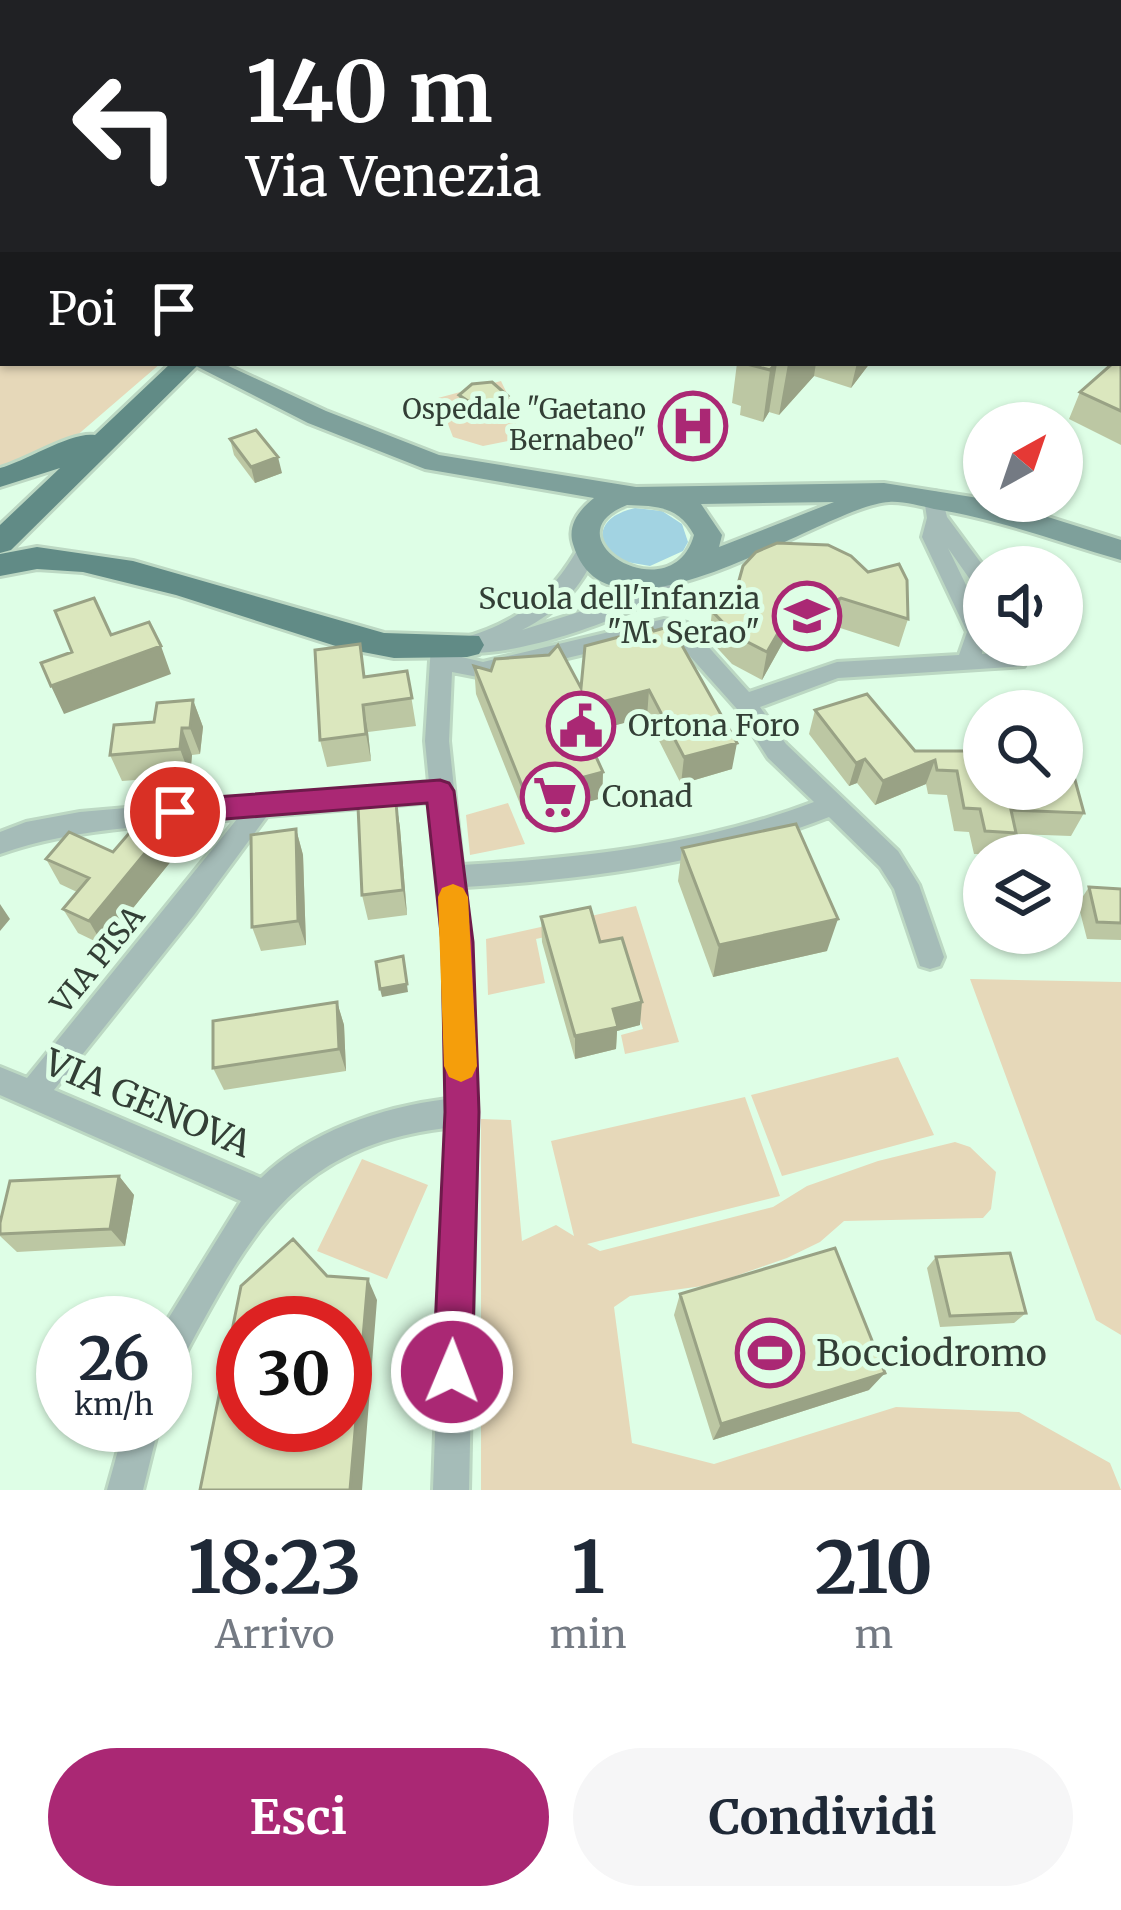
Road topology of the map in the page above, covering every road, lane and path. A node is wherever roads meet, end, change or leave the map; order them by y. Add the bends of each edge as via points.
1 (185, 366) edge
2 (213, 368) edge
3 (139, 407) junction
4 (110, 434) junction
5 (0, 478) edge
6 (538, 482) junction
7 (884, 492) junction
8 (650, 496) junction
9 (936, 508) junction
10 (0, 526) edge
11 (585, 541) junction
12 (0, 543) edge
13 (963, 550) edge
14 (1121, 550) edge
15 (102, 564) junction
16 (0, 565) edge
17 (685, 571) junction
18 (963, 601) edge
19 (450, 651) junction
20 (963, 662) edge
21 (745, 704) junction
22 (440, 791) junction
23 (831, 806) junction
24 (259, 808) junction
25 (0, 843) edge
26 (451, 877) junction
27 (930, 957) dead end
28 (0, 1081) edge
29 (31, 1096) junction
30 (462, 1112) junction
31 (265, 1196) junction
32 (192, 1310) edge
33 (135, 1452) edge
34 (125, 1490) edge
35 (451, 1490) edge

1 - 3 main road
2 - 6 street via 412,455
3 - 4 main road
3 - 5 main road via 65,455
3 - 15 main road via 50,511 53,535
4 - 10 main road
4 - 12 main road
6 - 8 street
6 - 11 street via 568,506
7 - 8 street
7 - 9 street
7 - 17 street
8 - 11 street via 602,506 587,520
8 - 17 street via 702,522 706,549
9 - 13 street
9 - 14 street via 1041,522
9 - 18 street via 932,536
11 - 17 street via 602,566 625,577
11 - 19 street via 572,584 554,602
15 - 16 main road via 45,555
15 - 19 main road via 385,646
17 - 19 street via 577,626
19 - 21 street via 483,670 672,627 688,634
19 - 22 street via 436,727
20 - 21 street via 837,670
21 - 23 street
22 - 24 street
22 - 26 street
23 - 26 street via 793,823 584,868
23 - 27 street via 906,885
24 - 25 street via 80,822
24 - 29 street, VIA PISA
26 - 30 street
28 - 29 street, VIA GENOVA
29 - 31 street, VIA GENOVA
30 - 31 street via 411,1116 364,1133
30 - 35 street
31 - 32 street
33 - 34 street

